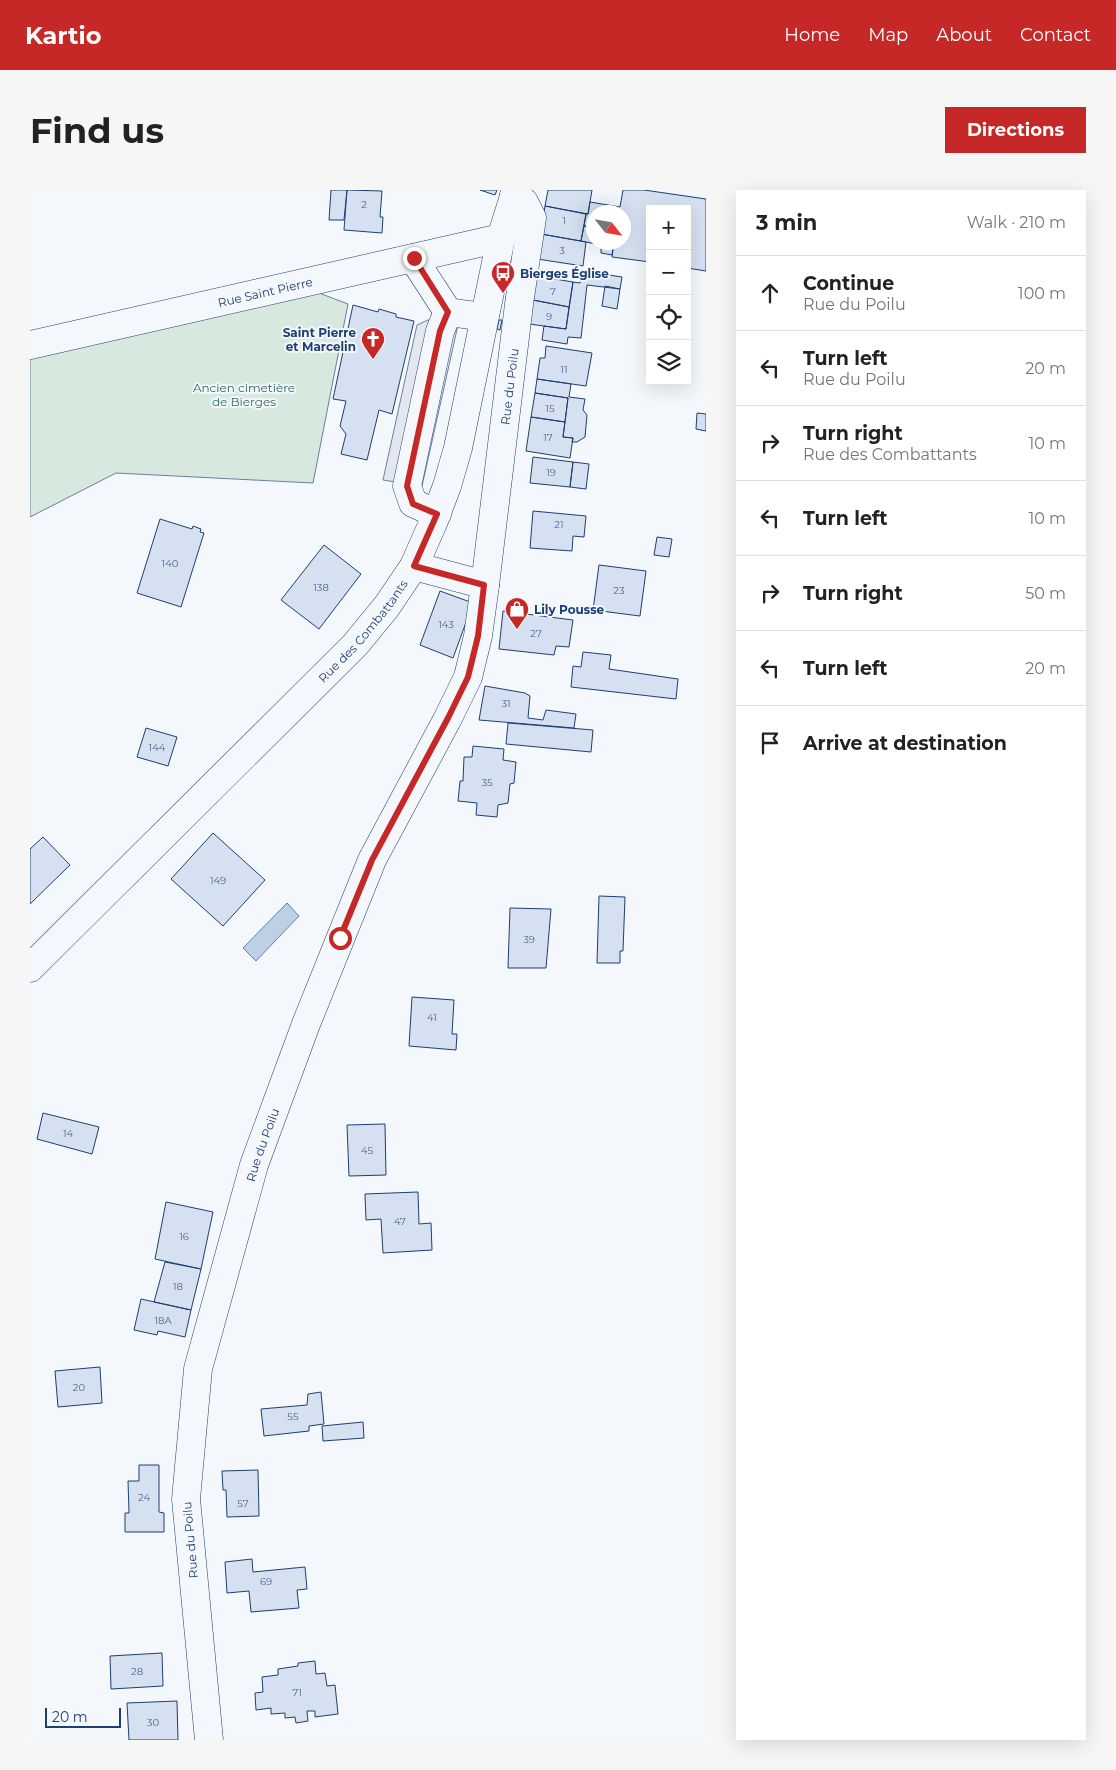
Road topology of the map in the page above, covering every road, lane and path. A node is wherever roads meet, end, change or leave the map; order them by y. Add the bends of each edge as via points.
1 (515, 192) edge
2 (501, 238) junction
3 (414, 258) junction
4 (448, 312) junction
5 (484, 317) junction
6 (30, 345) edge
7 (437, 514) junction
8 (414, 566) junction
9 (484, 585) junction
10 (30, 968) edge
11 (209, 1740) edge

1 - 2 street, Rue des Combattants
1 - 9 street, Rue du Poilu via 532,218 518,304
2 - 3 street, Rue Saint Pierre
2 - 5 street, Rue des Combattants
3 - 4 street
3 - 6 street, Rue Saint Pierre
4 - 5 street
4 - 7 street via 440,331 407,486 413,504
5 - 7 street, Rue des Combattants via 458,448
7 - 8 street, Rue des Combattants
8 - 9 street
8 - 10 street, Rue des Combattants via 355,645
9 - 11 street, Rue du Poilu via 478,636 468,677 372,860 254,1164 198,1369 186,1500

